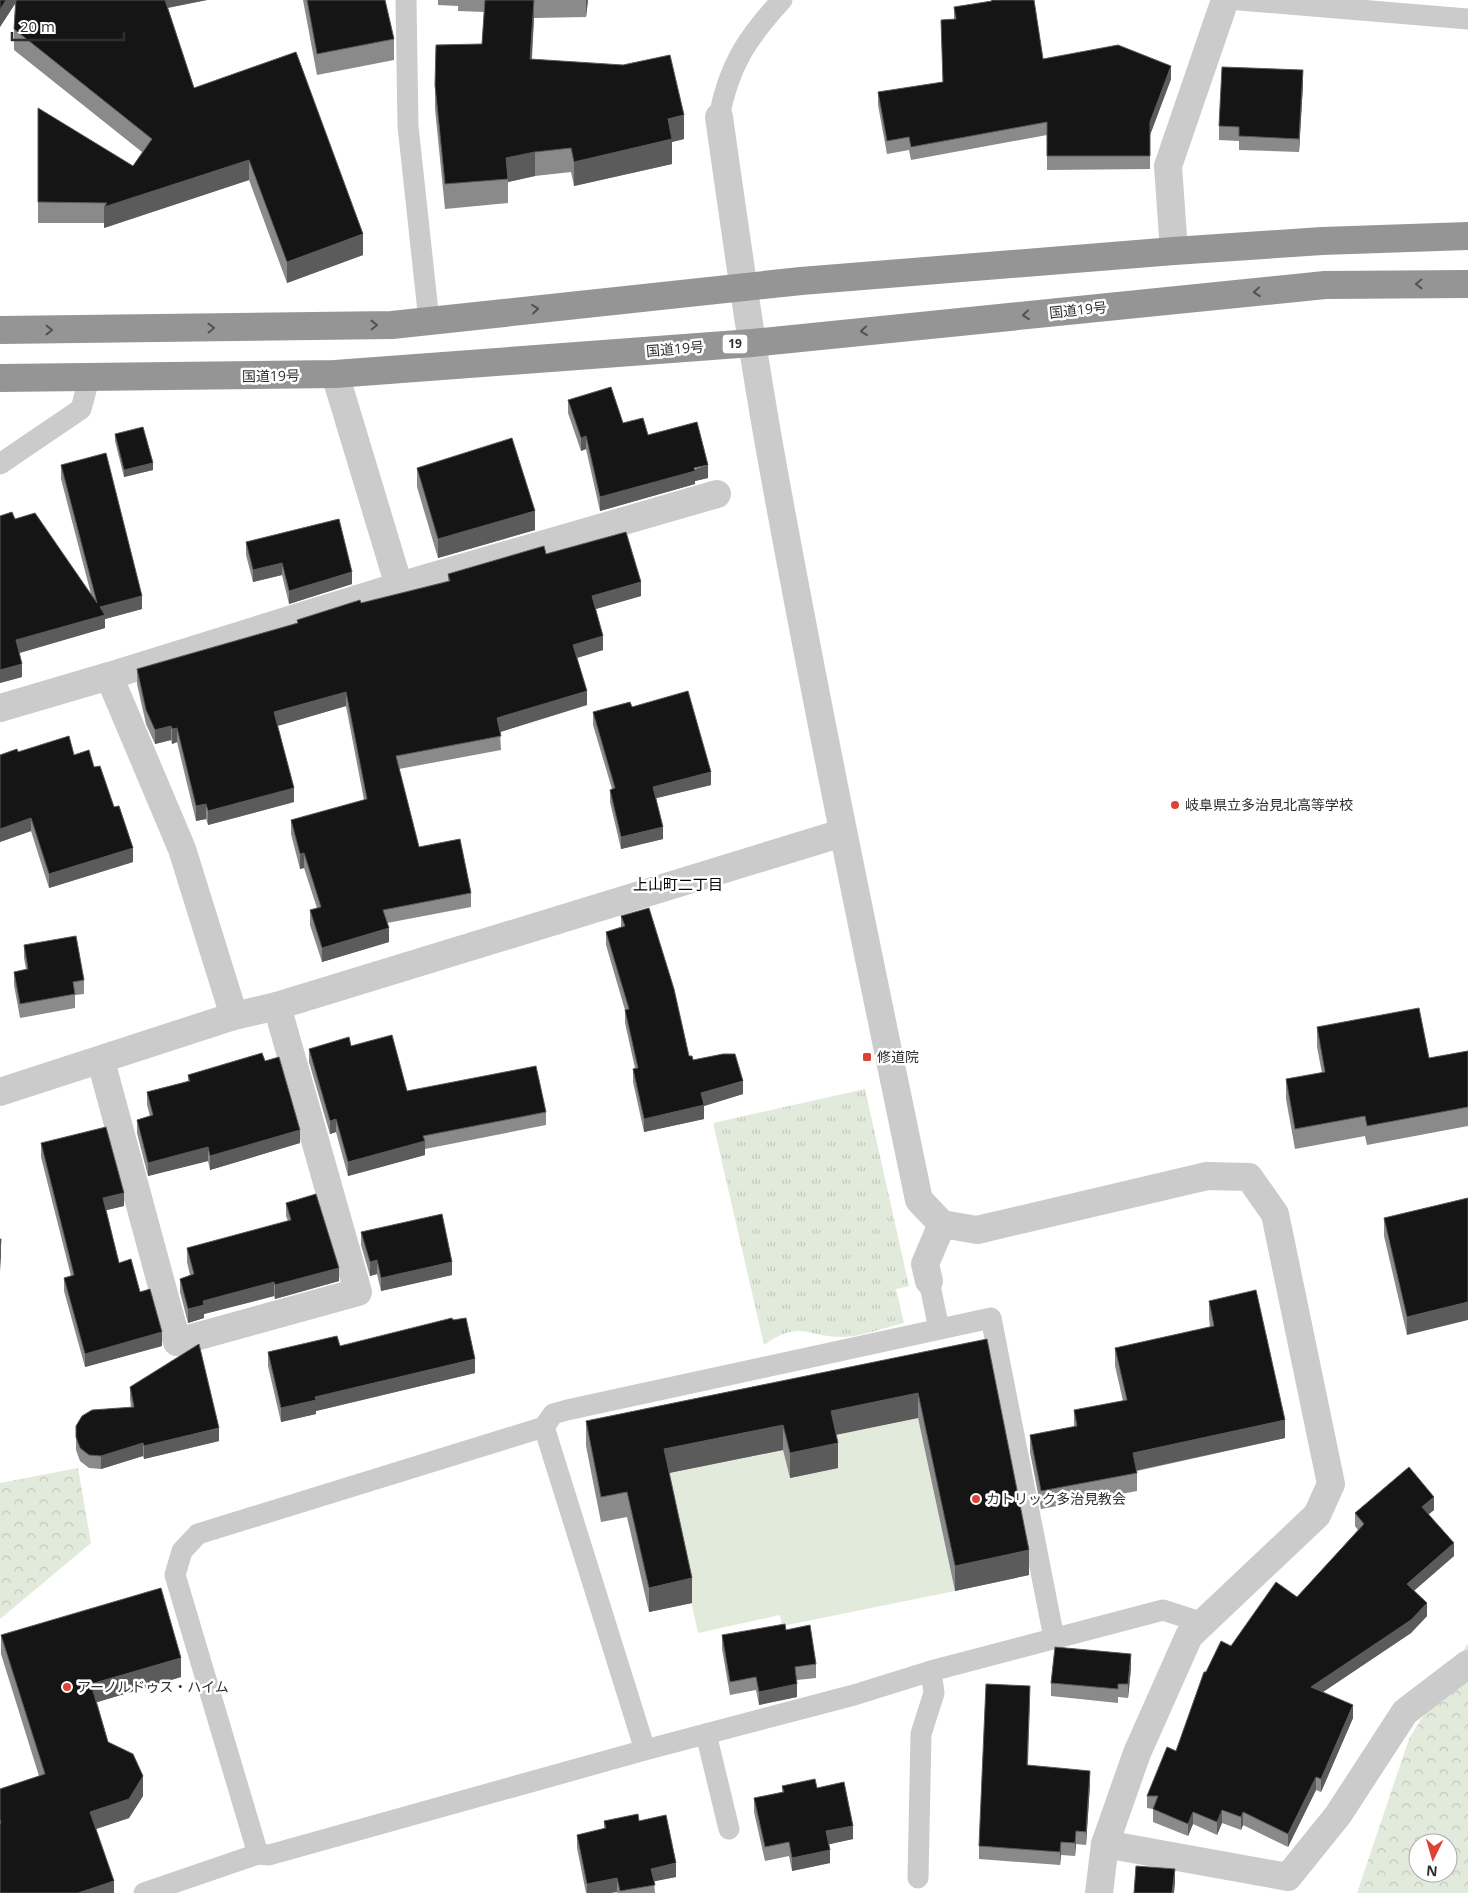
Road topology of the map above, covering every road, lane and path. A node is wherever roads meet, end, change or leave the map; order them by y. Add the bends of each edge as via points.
1 (406, 0) edge
2 (782, 0) edge
3 (1225, 0) edge
4 (1239, 0) edge
5 (1468, 20) edge
6 (719, 116) joint
7 (1468, 236) edge
8 (1174, 251) junction
9 (1468, 284) edge
10 (743, 286) junction
11 (429, 321) junction
12 (0, 330) edge
13 (752, 343) junction
14 (335, 374) junction
15 (0, 378) edge
16 (89, 378) junction
17 (0, 464) edge
18 (717, 494) dead end
19 (399, 586) junction
20 (109, 676) junction
21 (0, 708) edge
22 (842, 833) junction
23 (277, 1006) junction
24 (234, 1016) junction
25 (101, 1061) junction
26 (0, 1092) edge
27 (942, 1224) junction
28 (929, 1282) joint
29 (939, 1329) junction
30 (544, 1427) junction
31 (1203, 1623) junction
32 (1054, 1638) junction
33 (1468, 1664) edge
34 (931, 1671) junction
35 (706, 1734) junction
36 (645, 1750) junction
37 (729, 1830) dead end
38 (1105, 1844) junction
39 (258, 1854) junction
40 (918, 1878) dead end
41 (144, 1893) edge
42 (1099, 1893) edge

1 - 11 lane via 408,126
2 - 6 lane via 739,54 724,90
3 - 8 street via 1168,166
4 - 5 lane
6 - 10 street
7 - 8 highway
8 - 10 highway
9 -> 13 highway, 国道19号 / 19 via 1325,285
11 -> 10 highway
10 - 13 street
12 -> 11 highway via 392,325
13 - 14 highway, 国道19号 / 19
13 - 22 street
14 - 16 highway, 国道19号 / 19
14 - 19 street
15 - 16 highway, 国道19号 / 19
16 - 17 lane via 81,409
18 - 19 street
19 - 20 street
20 - 21 street
20 - 24 street via 182,849
22 - 23 street
22 - 27 street via 919,1200
23 - 24 street
23 - 25 street via 358,1292 177,1342
24 - 25 street
25 - 26 street
27 - 28 street via 925,1264
27 - 31 street via 977,1230 1207,1176 1249,1177 1275,1214 1331,1484 1317,1515
28 - 29 lane
29 - 30 lane via 567,1410 553,1414
29 - 32 lane via 991,1318
30 - 36 lane
30 - 39 lane via 198,1534 182,1551 175,1575
31 - 32 lane via 1162,1610
31 - 38 street via 1190,1636 1137,1753
32 - 34 lane
33 - 38 street via 1405,1712 1338,1815 1288,1877
34 - 35 lane
34 - 40 lane via 934,1694 921,1734
35 - 36 lane
35 - 37 lane
36 - 39 lane via 269,1856
38 - 42 street
39 - 41 lane

